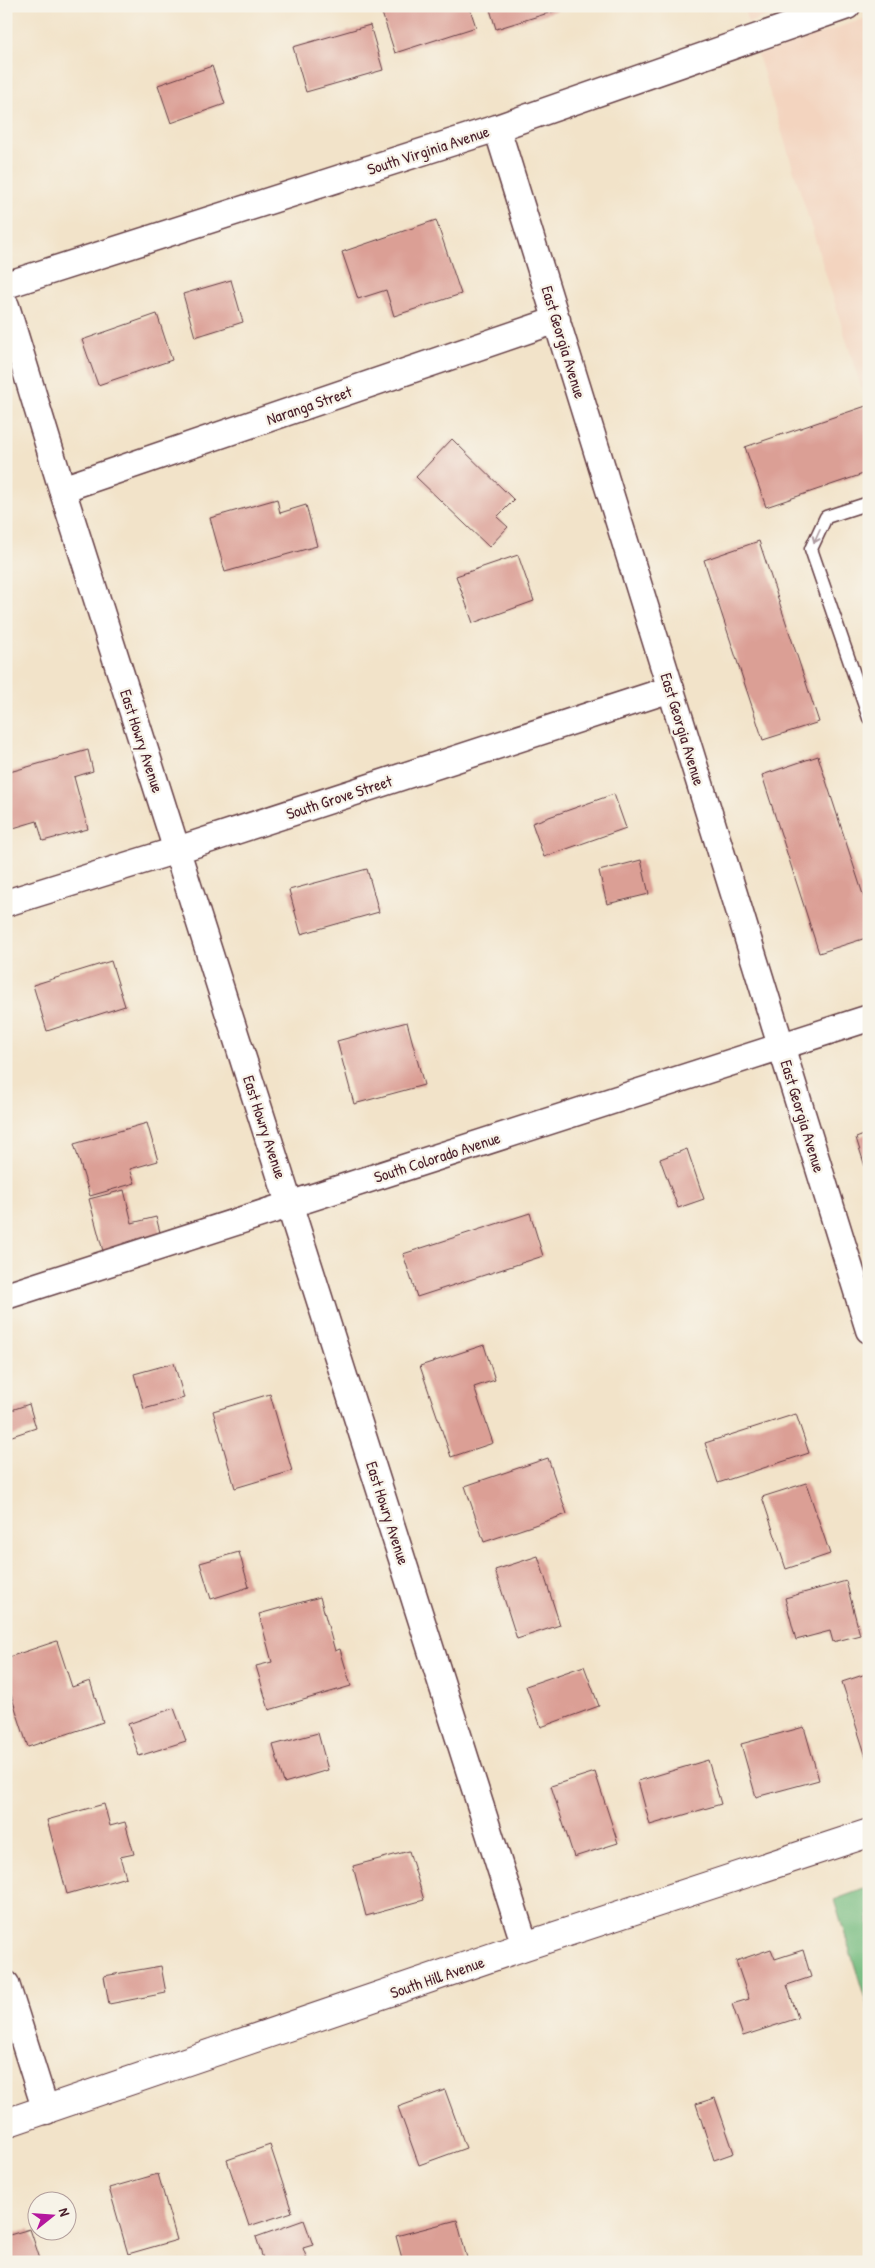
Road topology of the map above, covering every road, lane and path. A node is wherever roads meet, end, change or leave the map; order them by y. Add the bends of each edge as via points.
1 (847, 6) edge
2 (497, 128) junction
3 (6, 286) edge
4 (6, 306) edge
5 (557, 320) junction
6 (62, 490) junction
7 (869, 503) edge
8 (671, 689) junction
9 (869, 718) edge
10 (176, 850) junction
11 (6, 903) edge
12 (869, 1018) edge
13 (781, 1046) junction
14 (290, 1205) junction
15 (6, 1296) edge
16 (869, 1330) edge
17 (869, 1833) edge
18 (526, 1946) junction
19 (6, 1984) edge
20 (46, 2111) junction
21 (6, 2123) edge

1 - 2 street, South Virginia Avenue
2 - 3 street, South Virginia Avenue
2 - 5 street, East Georgia Avenue
4 - 6 street, East Howry Avenue
5 - 6 street, Naranga Street
5 - 8 street, East Georgia Avenue
6 - 10 street, East Howry Avenue
7 -> 9 lane via 826,517 811,549
8 - 10 street, South Grove Street
8 - 13 street, East Georgia Avenue
10 - 11 street, South Grove Street
10 - 14 street, East Howry Avenue
12 - 13 street, South Colorado Avenue
13 - 14 street, South Colorado Avenue
13 - 16 street, East Georgia Avenue
14 - 15 street, South Colorado Avenue
14 - 18 street, East Howry Avenue
17 - 18 street, South Hill Avenue
18 - 20 street, South Hill Avenue
19 - 20 street
20 - 21 street, South Hill Avenue

